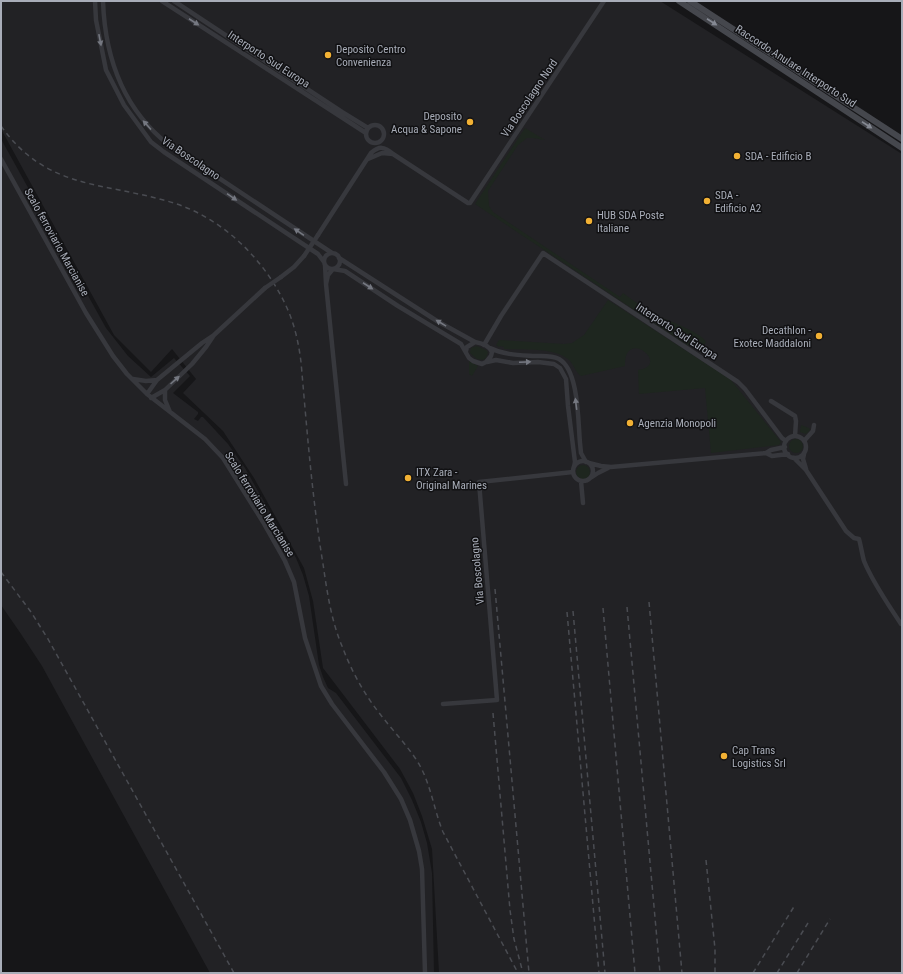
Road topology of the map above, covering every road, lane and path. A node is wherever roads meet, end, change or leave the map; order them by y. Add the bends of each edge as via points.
1 (95, 1) edge
2 (103, 1) edge
3 (162, 1) edge
4 (174, 1) edge
5 (604, 1) edge
6 (679, 1) edge
7 (690, 1) edge
8 (368, 128) junction
9 (366, 133) junction
10 (902, 139) edge
11 (902, 148) edge
12 (1, 159) edge
13 (332, 253) junction
14 (339, 258) junction
15 (324, 263) junction
16 (334, 269) junction
17 (326, 284) junction
18 (214, 335) junction
19 (475, 342) junction
20 (484, 344) junction
21 (490, 348) junction
22 (191, 351) junction
23 (466, 351) junction
24 (197, 357) junction
25 (486, 362) junction
26 (127, 374) junction
27 (157, 380) junction
28 (165, 390) junction
29 (149, 396) junction
30 (772, 401) dead end
31 (170, 413) junction
32 (814, 425) dead end
33 (795, 436) junction
34 (804, 440) junction
35 (785, 444) junction
36 (766, 453) junction
37 (788, 454) junction
38 (804, 454) junction
39 (794, 458) junction
40 (587, 462) junction
41 (611, 467) junction
42 (574, 470) junction
43 (806, 470) junction
44 (592, 478) junction
45 (581, 481) junction
46 (346, 484) dead end
47 (583, 504) dead end
48 (901, 624) edge
49 (443, 704) dead end
50 (425, 973) edge

1 -> 15 street, Via Boscolagno via 96,20 106,70 124,106 151,142 318,254
13 -> 2 street, Via Boscolagno via 157,136 129,100 114,68 104,25
3 -> 9 street, Interporto Sud Europa
4 - 8 street, Interporto Sud Europa
5 - 18 street, Via Boscolagno Nord, bridge via 470,203 393,154 382,153 368,159 304,256
6 -> 11 main road, Raccordo Anulare Interporto Sud
7 - 10 main road, Raccordo Anulare Interporto Sud
8 - 9 street
8 - 9 street via 373,124 379,125 384,129 385,135 382,141 373,143
12 - 26 street, Scalo ferroviario Marcianise via 86,313
13 - 14 street, Via Boscolagno
13 - 15 street via 326,255
14 - 16 street via 339,264
19 -> 14 street, Via Boscolagno via 437,321
15 - 16 street, Via Boscolagno via 328,268
15 - 17 street
16 - 17 street via 328,275
16 -> 23 street, Via Boscolagno via 345,271 460,344
17 - 46 street
18 - 22 street
18 - 24 street
19 - 20 street, Via Boscolagno
19 - 23 street
20 - 21 street, Via Boscolagno
20 - 35 street, Interporto Sud Europa via 543,253 738,382
21 - 25 street via 491,356
40 -> 21 street, Via Boscolagno via 581,453 573,378 566,365 552,356 513,355
22 - 24 street via 191,358
22 - 27 street
23 - 25 street, Via Boscolagno via 473,361 482,364
28 -> 24 street
25 -> 42 street, Via Boscolagno via 538,362 554,364 560,368 566,379
26 - 27 street via 141,381
26 - 29 street, Scalo ferroviario Marcianise
27 - 29 street
28 - 29 street
28 - 31 street via 165,400
29 - 31 street, Scalo ferroviario Marcianise
30 - 33 street via 795,416
31 - 50 street, Scalo ferroviario Marcianise via 205,439 223,458 276,542 294,582 306,638 321,686 335,709 384,772 406,810 422,869
32 - 34 street via 814,431
33 - 34 street
33 - 35 street
34 - 38 street
35 - 36 street
35 - 37 street
36 - 37 street via 772,456
36 - 41 street
37 - 39 street
38 - 39 street
38 - 43 street
39 - 43 street
40 - 41 street
40 - 42 street, Via Boscolagno via 579,462
40 - 44 street, Via Boscolagno via 593,471
41 - 44 street via 603,469
42 - 45 street via 575,477
42 - 49 street, Via Boscolagno via 479,482 497,700
43 - 48 street via 846,531 859,539 869,571
44 - 45 street
45 - 47 street

